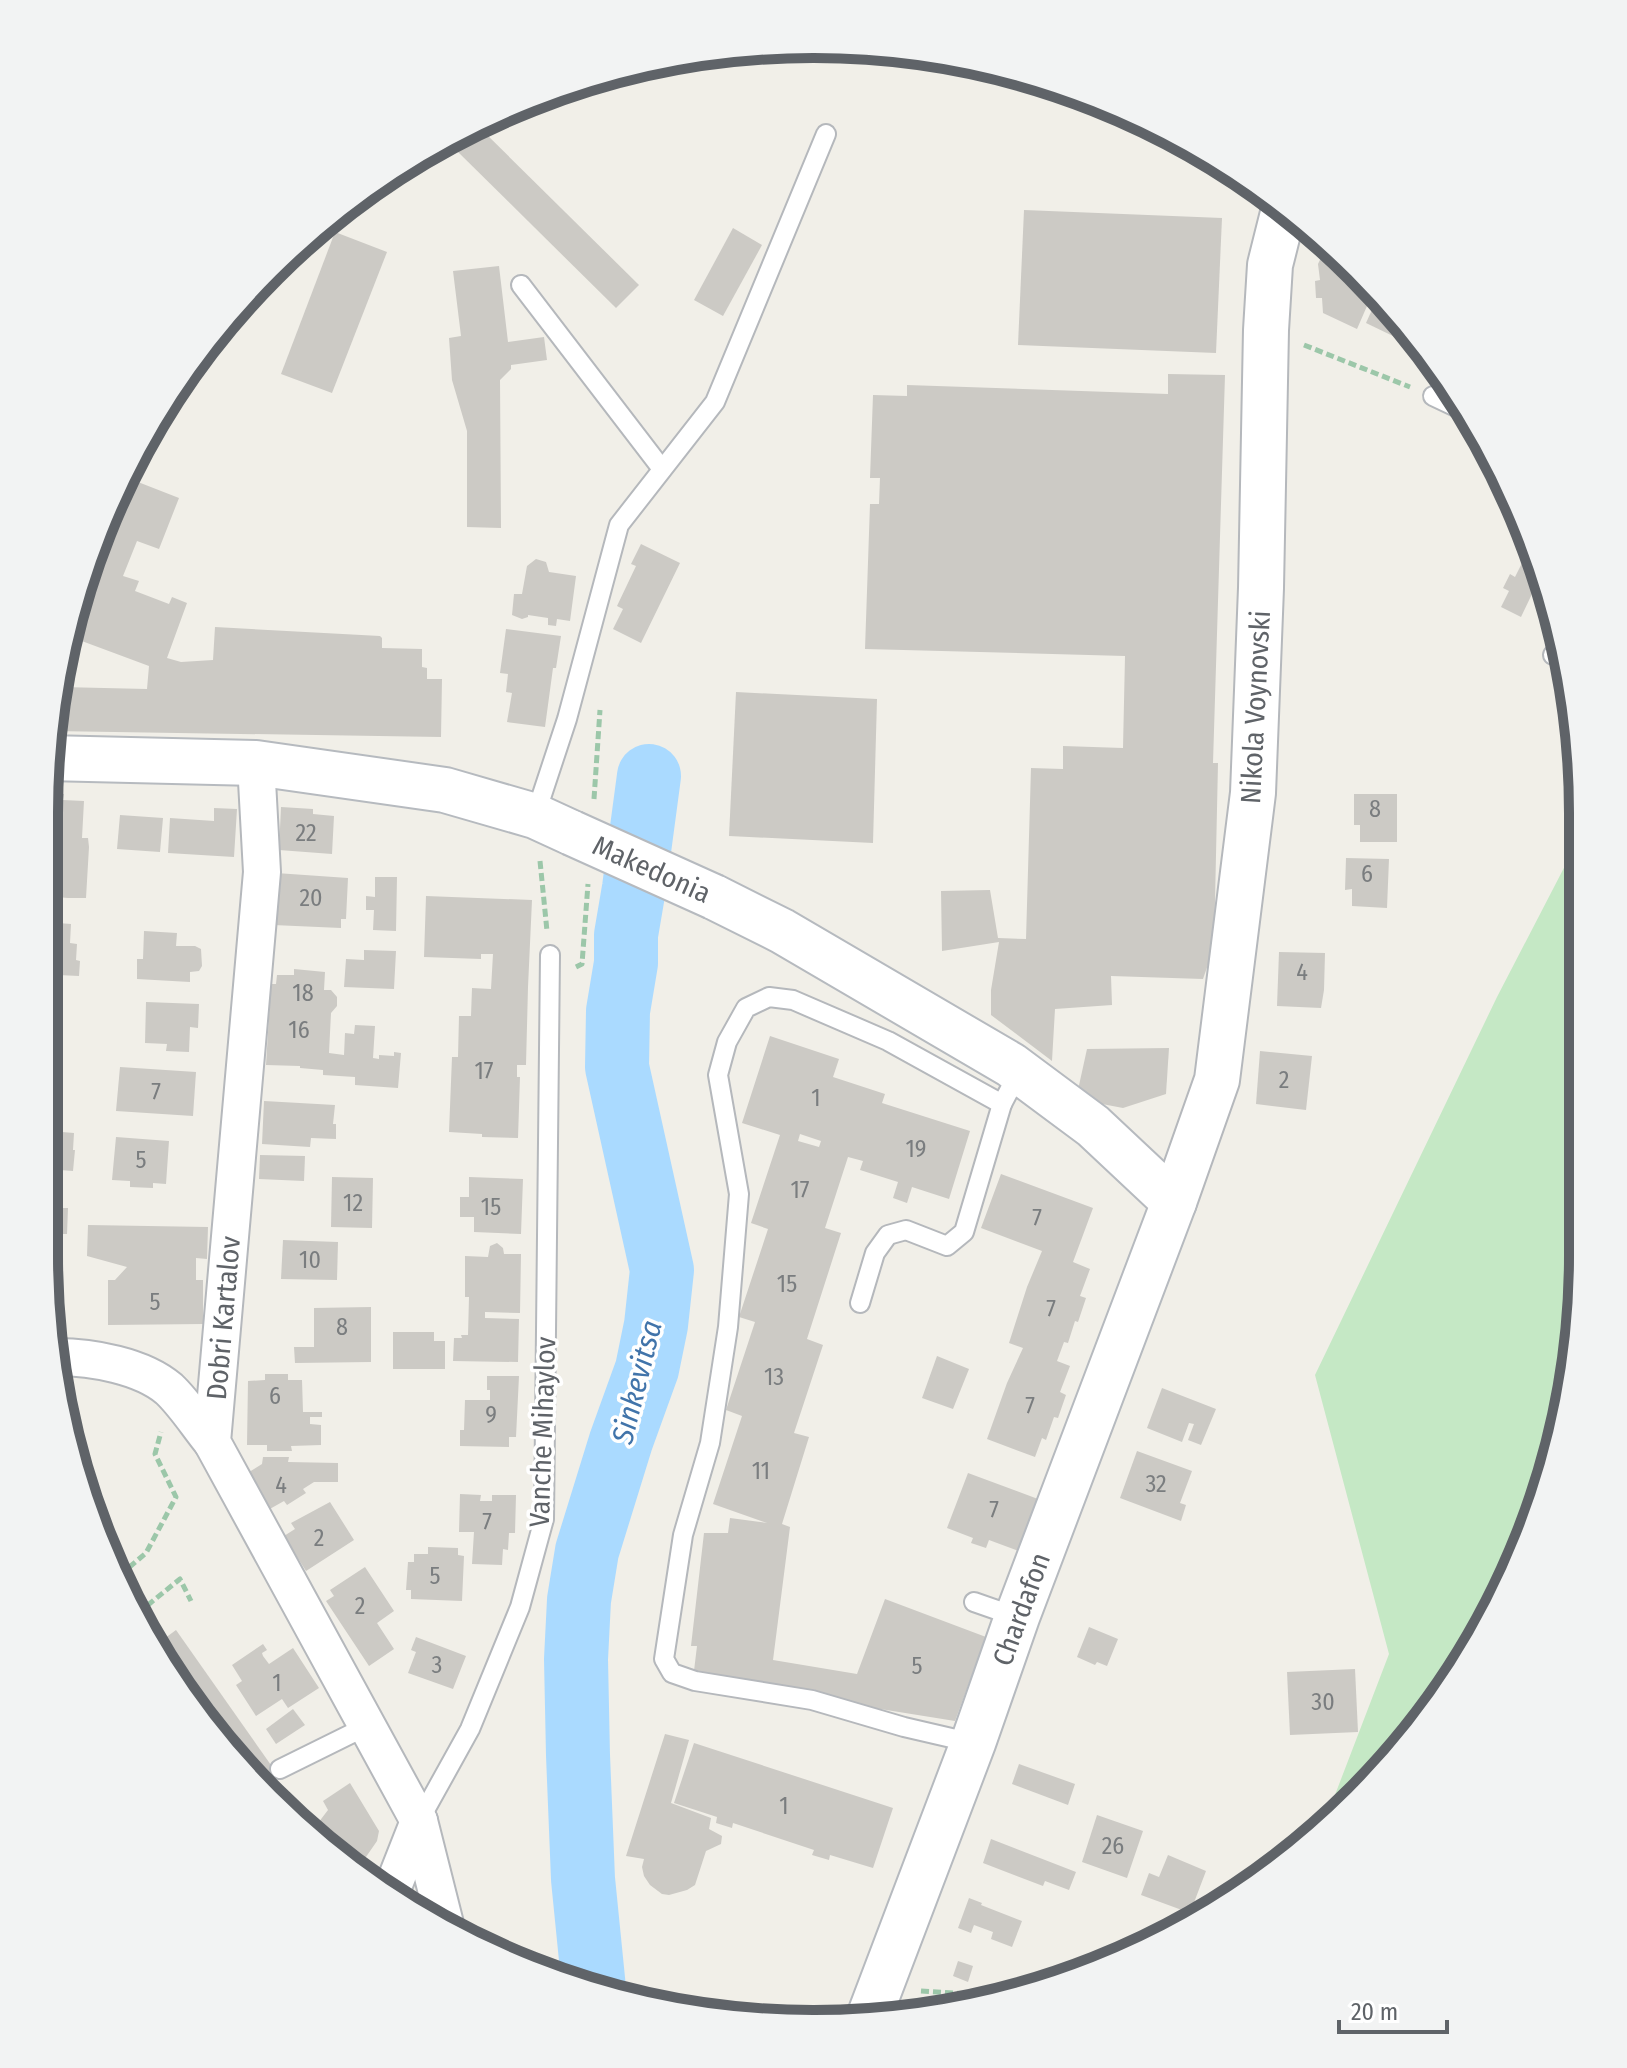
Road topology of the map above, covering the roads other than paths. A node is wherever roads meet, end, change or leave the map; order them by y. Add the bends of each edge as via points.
1 (826, 134) dead end
2 (1281, 220) edge
3 (521, 285) dead end
4 (1433, 396) road end
5 (1447, 403) edge
6 (662, 469) junction
7 (60, 758) edge
8 (256, 763) junction
9 (553, 824) junction
10 (550, 955) road end
11 (1007, 1084) junction
12 (1174, 1202) junction
13 (860, 1303) dead end
14 (65, 1357) edge
15 (212, 1442) junction
16 (974, 1602) dead end
17 (1017, 1617) junction
18 (367, 1726) junction
19 (973, 1743) junction
20 (280, 1769) dead end
21 (419, 1821) junction
22 (394, 1883) edge
23 (442, 1912) edge
24 (874, 2002) edge

1 - 6 lane via 715,402
2 - 12 main road, Nikola Voynovski via 1270,265 1266,330 1253,793 1217,1080
3 - 6 lane
4 - 5 lane
6 - 9 lane via 619,525 567,719
7 - 8 main road, Makedonia
8 - 9 main road, Makedonia via 445,790
8 - 15 street, Dobri Kartalov via 262,872
9 - 11 main road, Makedonia, bridge via 782,931
10 - 21 lane, Vanche Mihaylov via 544,1519 520,1607 470,1729
11 - 12 main road, Makedonia via 1093,1126
11 - 13 lane via 964,1232 947,1246 906,1230 888,1235 875,1253
11 - 19 lane via 793,1000 769,997 746,1008 727,1042 718,1075 739,1194 728,1327 710,1443 683,1535 664,1659 672,1673 695,1681 812,1700
12 - 17 main road, Chardafon
14 - 15 street via 138,1371 167,1388
15 - 18 street
16 - 17 lane
17 - 19 main road, Chardafon
18 - 20 lane
18 - 21 street
19 - 24 main road, Chardafon
21 - 22 street
21 - 23 street

